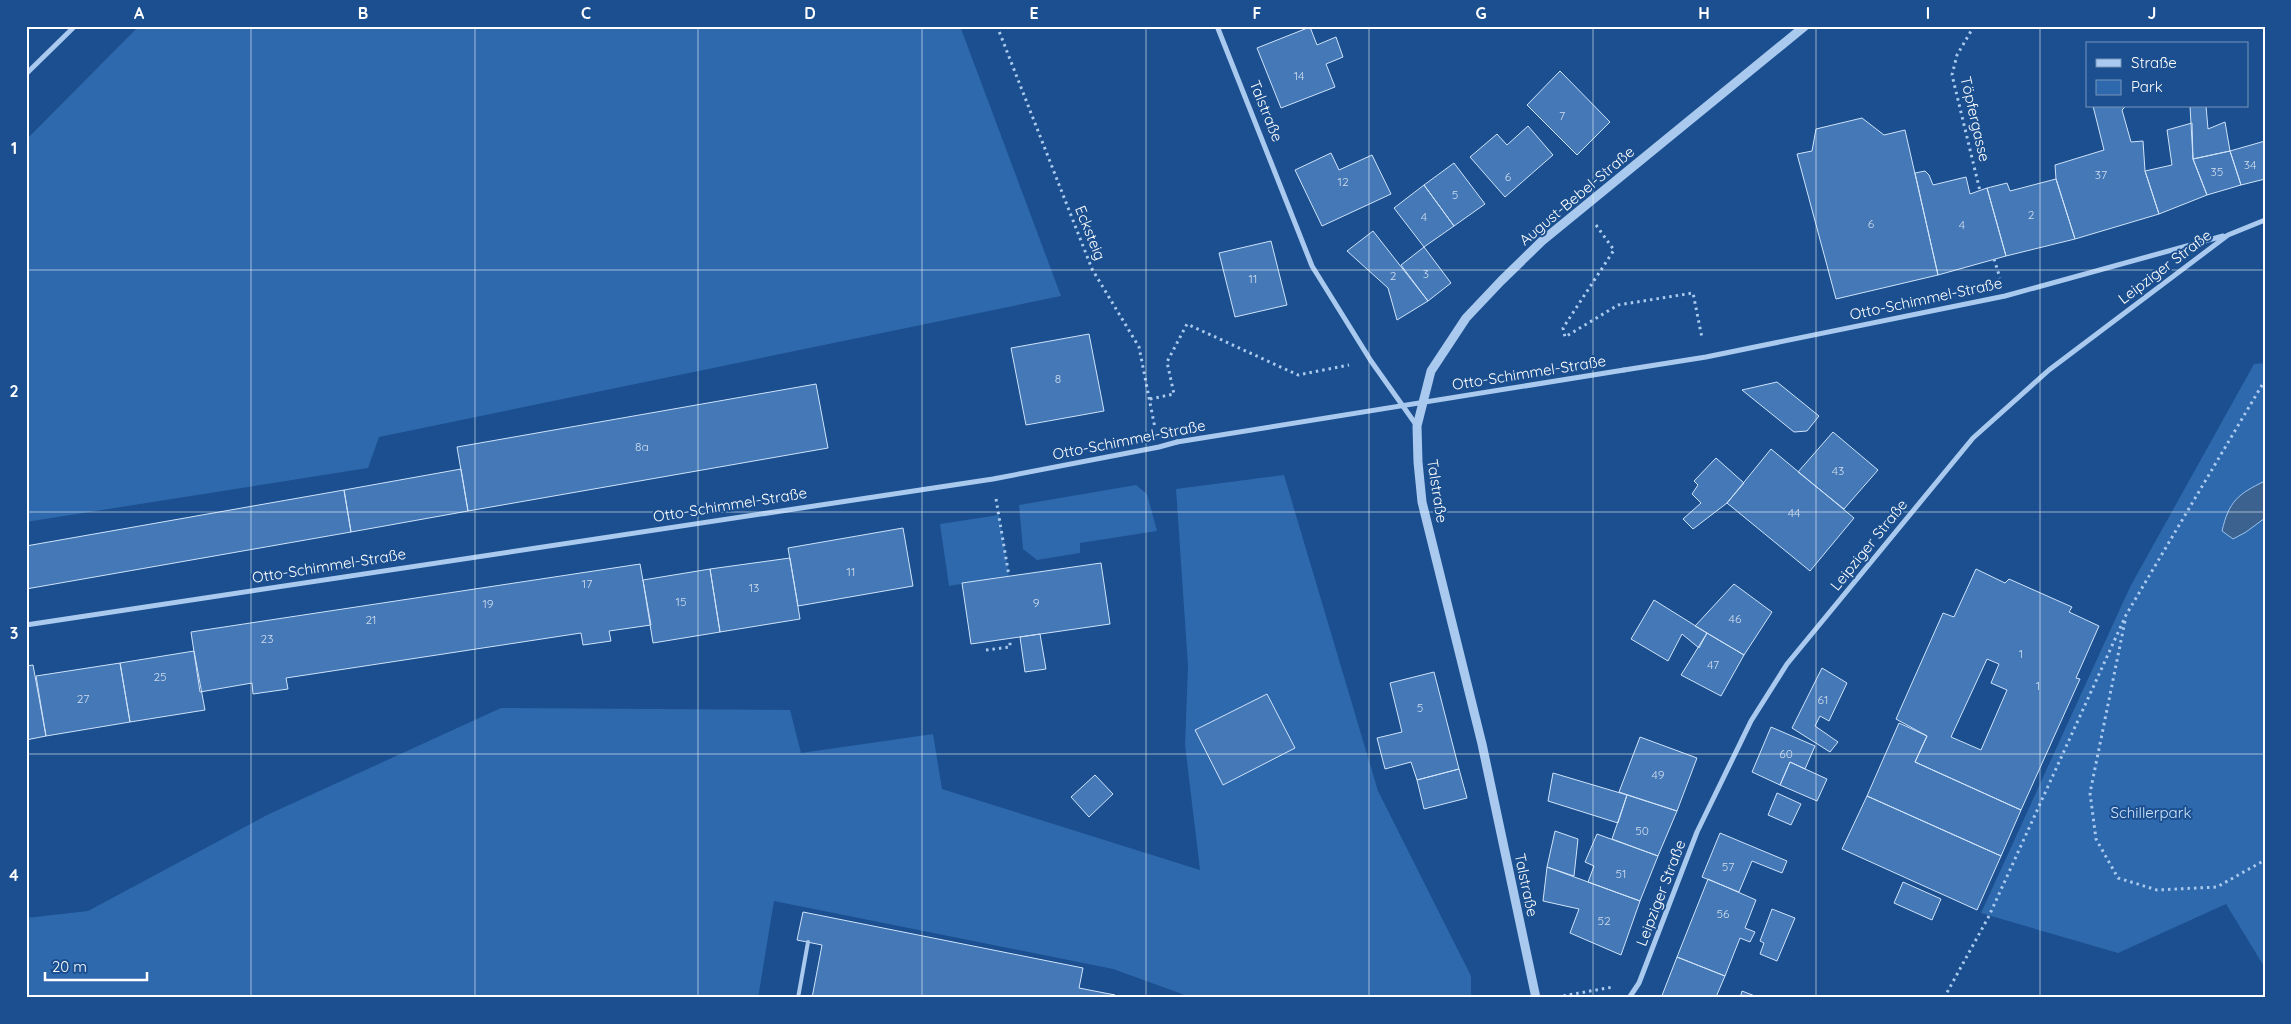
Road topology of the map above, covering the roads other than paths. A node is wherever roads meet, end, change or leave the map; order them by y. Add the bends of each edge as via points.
1 (75, 26) edge
2 (1218, 26) edge
3 (1805, 26) edge
4 (26, 74) edge
5 (2265, 220) edge
6 (2228, 235) junction
7 (1417, 426) junction
8 (26, 625) edge
9 (808, 942) dead end
10 (798, 998) edge
11 (1536, 998) edge
12 (1630, 998) edge

1 - 4 street
2 - 7 street, Talstraße via 1312,266 1371,361
3 - 7 street, August-Bebel-Straße via 1542,241 1501,281 1466,318 1431,371
5 - 6 street, Leipziger Straße
6 - 8 street, Otto-Schimmel-Straße, bridge via 2004,296 1706,357 1177,442 993,478
6 - 12 street, Leipziger Straße via 2049,370 1973,438 1787,664 1751,721 1697,832 1639,983
7 - 11 street, Talstraße via 1422,502 1482,744
9 - 10 lane

